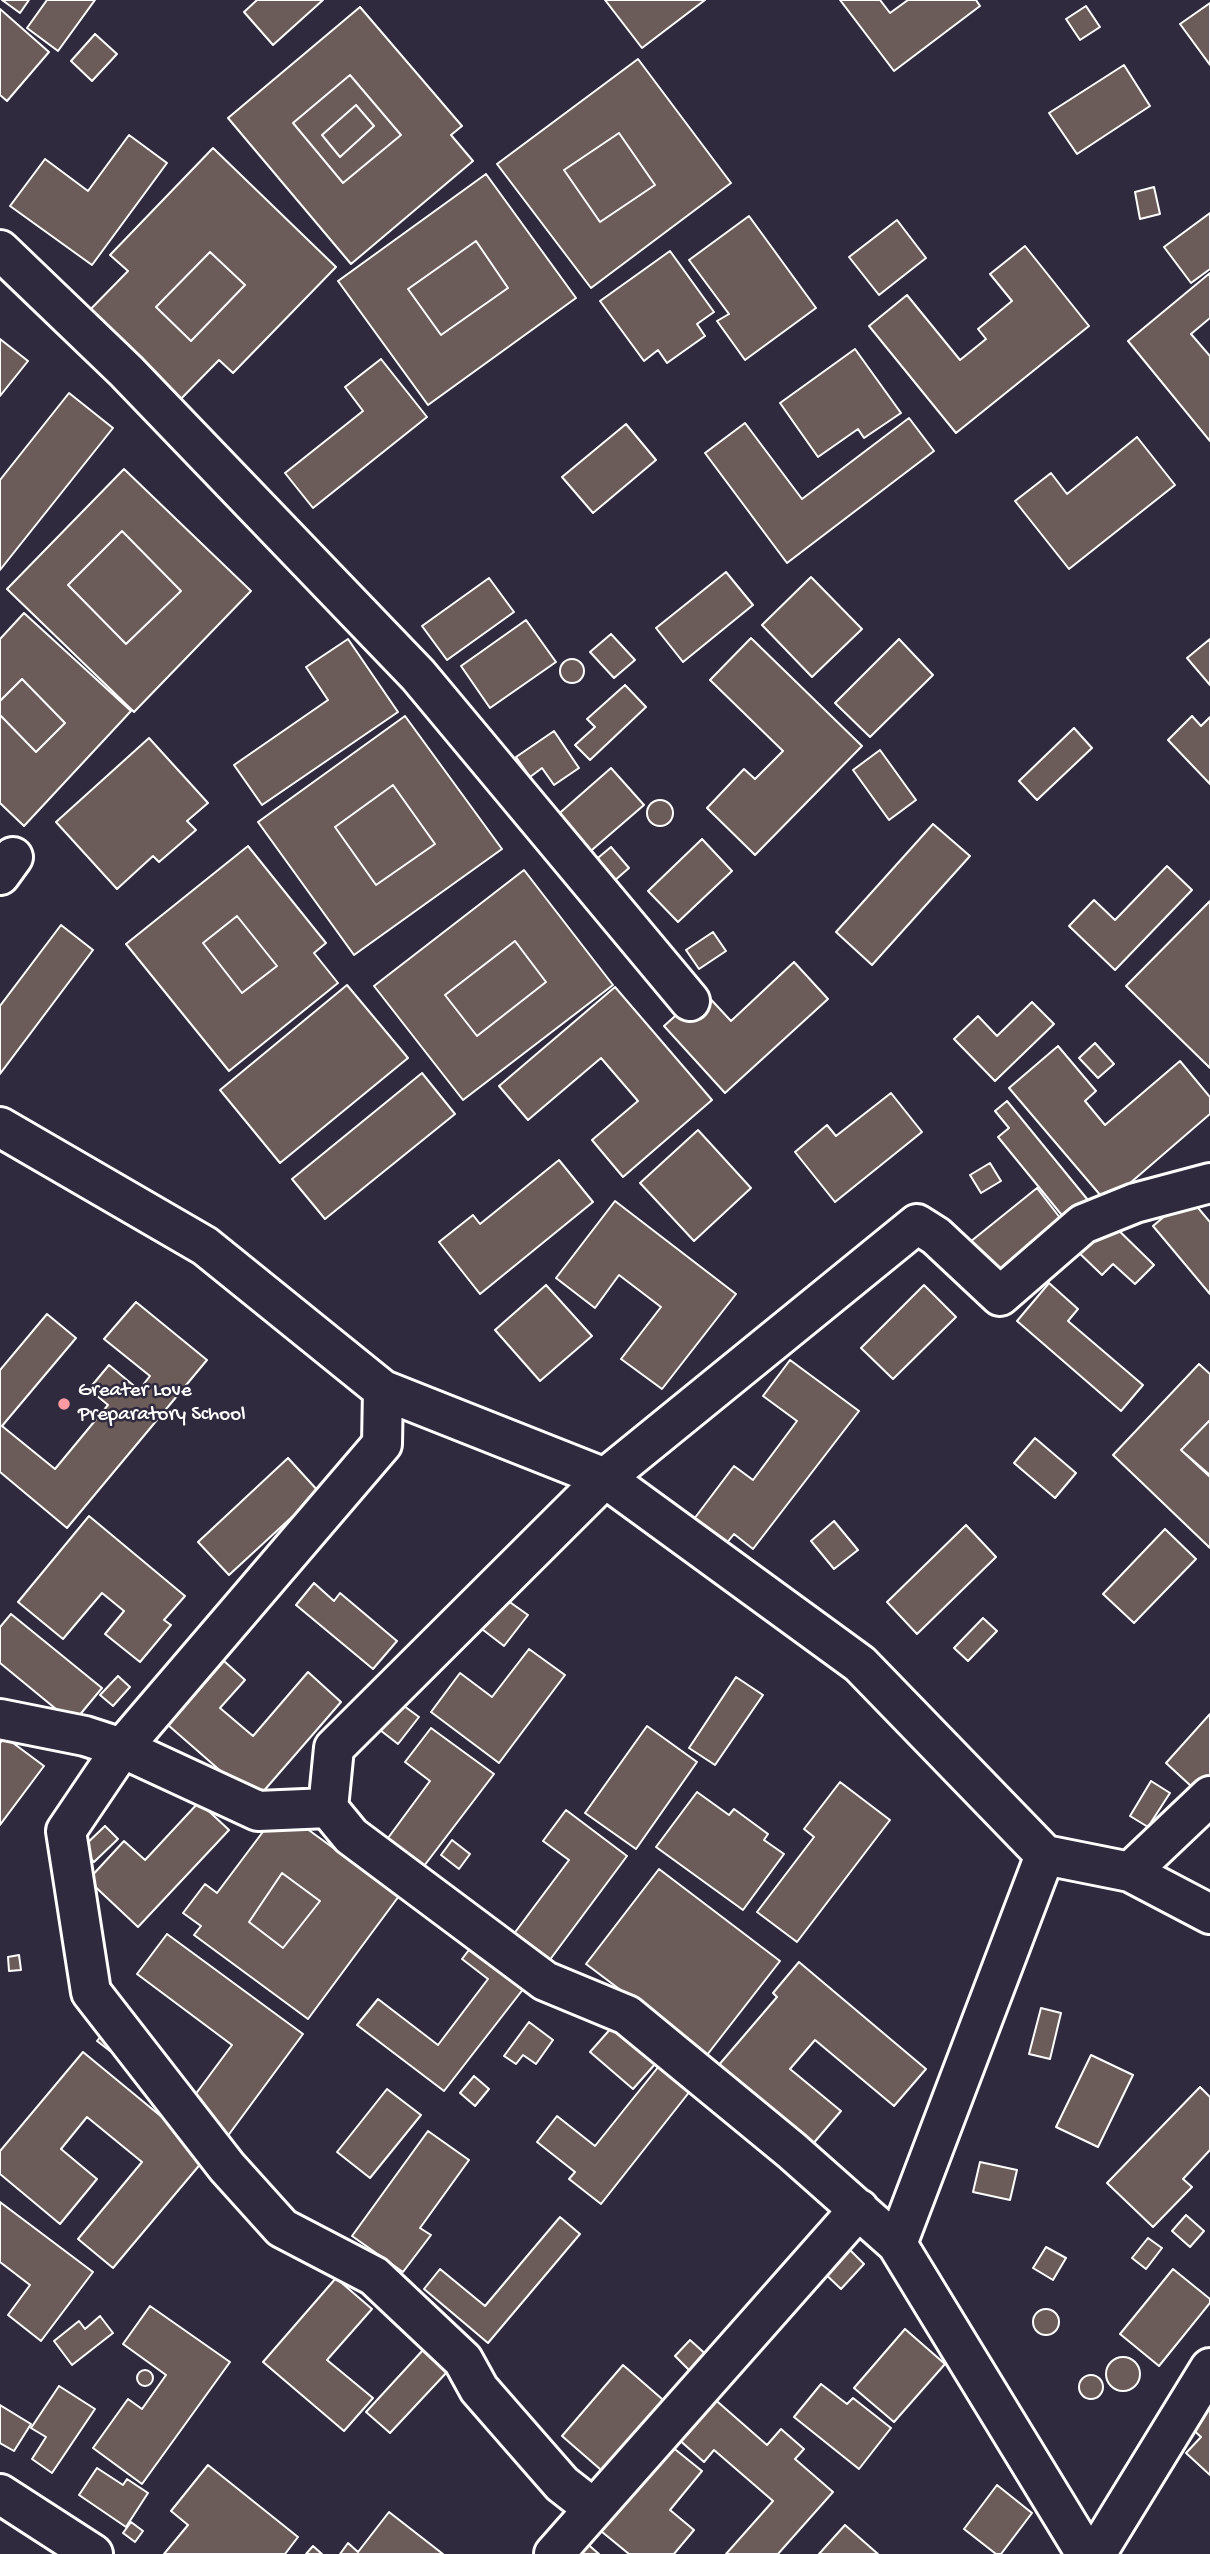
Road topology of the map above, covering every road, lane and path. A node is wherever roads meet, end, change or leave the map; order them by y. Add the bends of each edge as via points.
1 (0, 250) edge
2 (690, 1001) dead end
3 (0, 1127) edge
4 (1210, 1183) edge
5 (383, 1390) junction
6 (605, 1478) junction
7 (0, 1718) edge
8 (122, 1748) junction
9 (1210, 1796) edge
10 (328, 1808) junction
11 (1045, 1855) junction
12 (1130, 1872) junction
13 (1210, 1914) edge
14 (859, 2210) junction
15 (897, 2244) junction
16 (1210, 2368) edge
17 (0, 2494) edge
18 (594, 2509) junction
19 (93, 2554) edge
20 (554, 2554) edge
21 (1086, 2554) edge
22 (1096, 2554) edge

1 - 2 street via 126,371 418,675
3 - 5 street via 205,1246
4 - 6 street via 1135,1203 1083,1224 1000,1296 917,1224
5 - 6 street
5 - 8 street via 382,1444
6 - 10 street via 334,1748
6 - 11 street via 860,1664
7 - 8 street
8 - 10 street via 258,1811
8 - 18 street via 66,1831 91,1992 227,2167 282,2228 373,2276 463,2360 479,2389 562,2484
9 - 12 street
10 - 14 street via 351,1836 545,1982 626,2015
11 - 12 street
11 - 15 street
12 - 13 street
14 - 15 street
14 - 18 street
15 - 21 street
16 - 22 street
17 - 19 street
18 - 20 street

